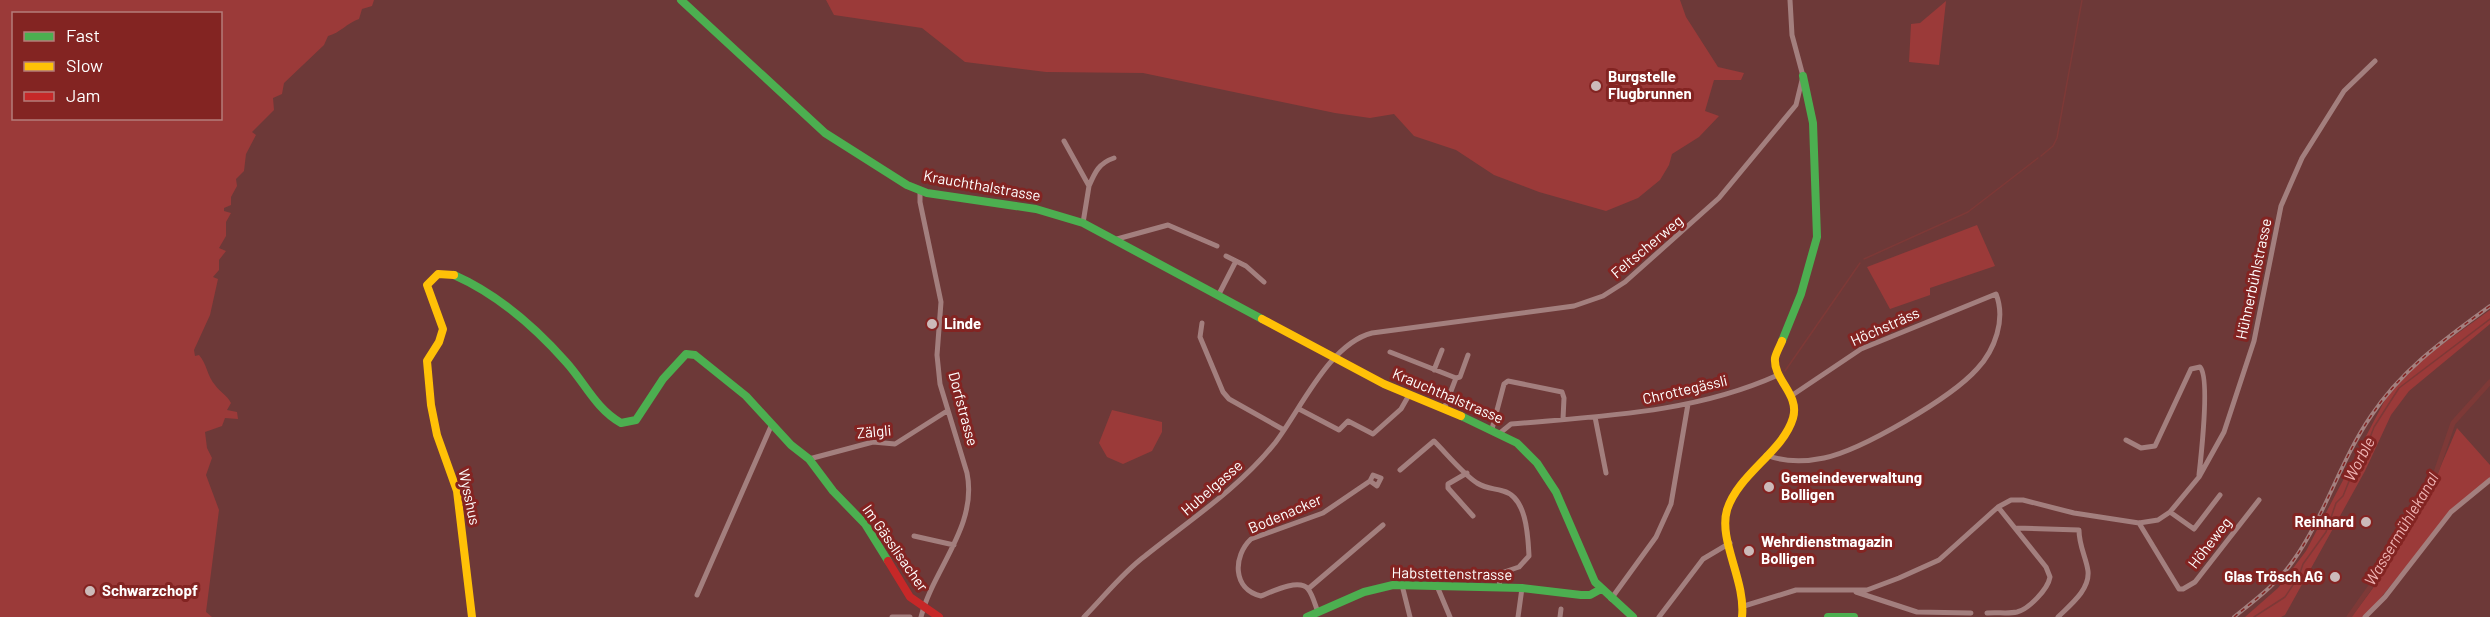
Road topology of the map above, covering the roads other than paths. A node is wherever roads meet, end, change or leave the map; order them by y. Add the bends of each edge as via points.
1 (681, 0) edge
2 (1790, 0) edge
3 (2375, 61) dead end
4 (1803, 76) junction
5 (1064, 141) dead end
6 (1114, 158) dead end
7 (1089, 186) junction
8 (920, 191) junction
9 (1083, 223) junction
10 (1117, 240) junction
11 (1217, 246) dead end
12 (1226, 256) dead end
13 (1236, 261) junction
14 (1264, 282) dead end
15 (1218, 294) junction
16 (1202, 323) dead end
17 (1442, 350) dead end
18 (1390, 351) dead end
19 (689, 353) joint
20 (1468, 355) dead end
21 (1334, 357) junction
22 (1434, 370) junction
23 (1778, 375) junction
24 (1456, 378) junction
25 (1409, 395) junction
26 (1791, 396) junction
27 (1688, 404) junction
28 (1299, 409) junction
29 (1443, 409) junction
30 (947, 411) junction
31 (1595, 417) junction
32 (1563, 419) junction
33 (936, 420) junction
34 (772, 424) junction
35 (952, 426) junction
36 (1492, 429) junction
37 (1284, 430) junction
38 (1500, 433) junction
39 (2126, 440) dead end
40 (1766, 455) junction
41 (809, 459) junction
42 (1400, 470) dead end
43 (1467, 473) junction
44 (1606, 473) dead end
45 (2199, 477) junction
46 (2490, 480) edge
47 (1370, 482) dead end
48 (2220, 495) dead end
49 (2259, 500) dead end
50 (1998, 507) junction
51 (2170, 512) junction
52 (1473, 516) dead end
53 (2139, 523) junction
54 (1383, 525) dead end
55 (2015, 528) junction
56 (914, 536) dead end
57 (1730, 543) junction
58 (954, 545) junction
59 (1402, 585) junction
60 (1437, 586) junction
61 (1499, 587) junction
62 (1522, 588) junction
63 (1308, 589) junction
64 (1600, 589) junction
65 (1852, 591) junction
66 (697, 595) dead end
67 (1611, 599) junction
68 (1744, 606) junction
69 (924, 607) junction
70 (1561, 609) dead end
71 (1318, 612) junction
72 (1971, 613) dead end
73 (1987, 613) dead end
74 (471, 617) edge
75 (892, 617) edge
76 (910, 617) edge
77 (921, 617) edge
78 (939, 617) edge
79 (1084, 617) edge
80 (1307, 617) edge
81 (1410, 617) edge
82 (1450, 617) edge
83 (1518, 617) edge
84 (1560, 617) edge
85 (1634, 617) edge
86 (1659, 617) edge
87 (1742, 617) edge
88 (1828, 617) edge
89 (1854, 617) edge
90 (2058, 617) edge
91 (2365, 617) edge

1 - 8 street, Krauchthalstrasse via 825,133
2 - 4 street via 1792,35
3 - 45 street, Hühnerbühlstrasse via 2328,113 2306,148 2281,206 2242,383 2224,432
4 - 21 street, Feltscherweg via 1794,109 1719,198 1615,289 1589,302 1567,307 1372,333 1352,340
4 - 23 street via 1813,123 1818,232 1801,294 1776,352
5 - 7 street
6 - 7 street via 1097,168
7 - 9 street
8 - 9 street, Krauchthalstrasse via 1035,209
8 - 30 street, Dorfstrasse via 941,302 938,368
9 - 10 street, Krauchthalstrasse
10 - 11 street via 1168,225
10 - 15 street, Krauchthalstrasse
12 - 13 street
13 - 14 street
13 - 15 street
15 - 21 street, Krauchthalstrasse
16 - 37 street via 1200,337 1223,392
17 - 22 street
18 - 22 street
19 - 34 street, Im Gässlisacher via 717,371
19 - 74 street, Wysshus via 663,379 636,420 621,423 603,410 570,367 532,329 458,274 435,275 427,285 443,326 427,363 431,405 455,484
20 - 24 street via 1460,377
21 - 25 street, Krauchthalstrasse
21 - 28 street, Hubelgasse
22 - 24 street
23 - 26 street
23 - 27 street, Chrottegässli via 1748,388
24 - 29 street
25 - 28 street via 1401,409 1373,434 1348,421 1339,430
25 - 29 street, Krauchthalstrasse
26 - 40 street via 1792,420
26 - 40 street, Höchsträss via 1860,349 1996,294 2000,303 1997,337 1978,369 1962,383 1848,451 1811,460
27 - 31 street, Chrottegässli via 1667,410
27 - 67 street via 1671,504 1656,537
28 - 37 street, Hubelgasse
29 - 36 street, Krauchthalstrasse
30 - 33 street, Zälgli
30 - 35 street, Dorfstrasse
31 - 32 street, Chrottegässli
31 - 44 street
32 - 36 street via 1562,392 1508,381
32 - 38 street, Chrottegässli via 1509,425
33 - 35 street
33 - 41 street, Zälgli via 895,444 873,442
34 - 41 street, Im Gässlisacher via 793,448
34 - 66 street
35 - 58 street, Dorfstrasse via 969,488 964,519
36 - 38 street, Krauchthalstrasse
37 - 79 street, Hubelgasse via 1241,481 1133,565
38 - 64 street, Krauchthalstrasse via 1530,455 1550,482
39 - 45 street via 2141,448 2155,446 2191,369 2200,367 2204,388
40 - 57 street via 1728,506 1725,520
41 - 69 street, Im Gässlisacher via 833,491 862,519 905,590
42 - 43 street via 1434,441
43 - 52 street via 1448,484 1448,488
43 - 61 street via 1490,490 1504,490 1513,496 1523,514 1529,556 1519,567 1501,573
45 - 51 street, Hühnerbühlstrasse
46 - 91 street via 2445,519
47 - 63 street, Bodenacker via 1323,513 1251,539 1242,548 1239,575 1253,594 1261,596 1290,586
48 - 51 street via 2194,529
49 - 53 street, Höheweg via 2195,582 2182,589 2166,570
50 - 53 street, Hühnerbühlstrasse via 2011,500 2023,500
50 - 55 street
50 - 65 street, Hühnerbühlstrasse via 1939,560 1874,589
51 - 53 street, Hühnerbühlstrasse via 2158,520
54 - 63 street
55 - 73 street via 2046,567 2049,582 2020,611
55 - 90 street via 2079,530 2087,584
56 - 58 street
57 - 68 street
57 - 86 street via 1703,559
58 - 69 street, Dorfstrasse
59 - 60 street, Habstettenstrasse
59 - 71 street, Habstettenstrasse via 1370,590
59 - 81 street
60 - 61 street, Habstettenstrasse
60 - 82 street
61 - 62 street, Habstettenstrasse
62 - 64 street, Habstettenstrasse via 1581,595
62 - 83 street
63 - 71 street
64 - 67 street, Krauchthalstrasse
65 - 68 street, Hühnerbühlstrasse via 1796,590
65 - 72 street via 1917,612
67 - 85 street, Krauchthalstrasse
68 - 87 street
69 - 77 street, Dorfstrasse
69 - 78 street
70 - 84 street
71 - 80 street, Habstettenstrasse
75 - 76 street
88 - 89 street

